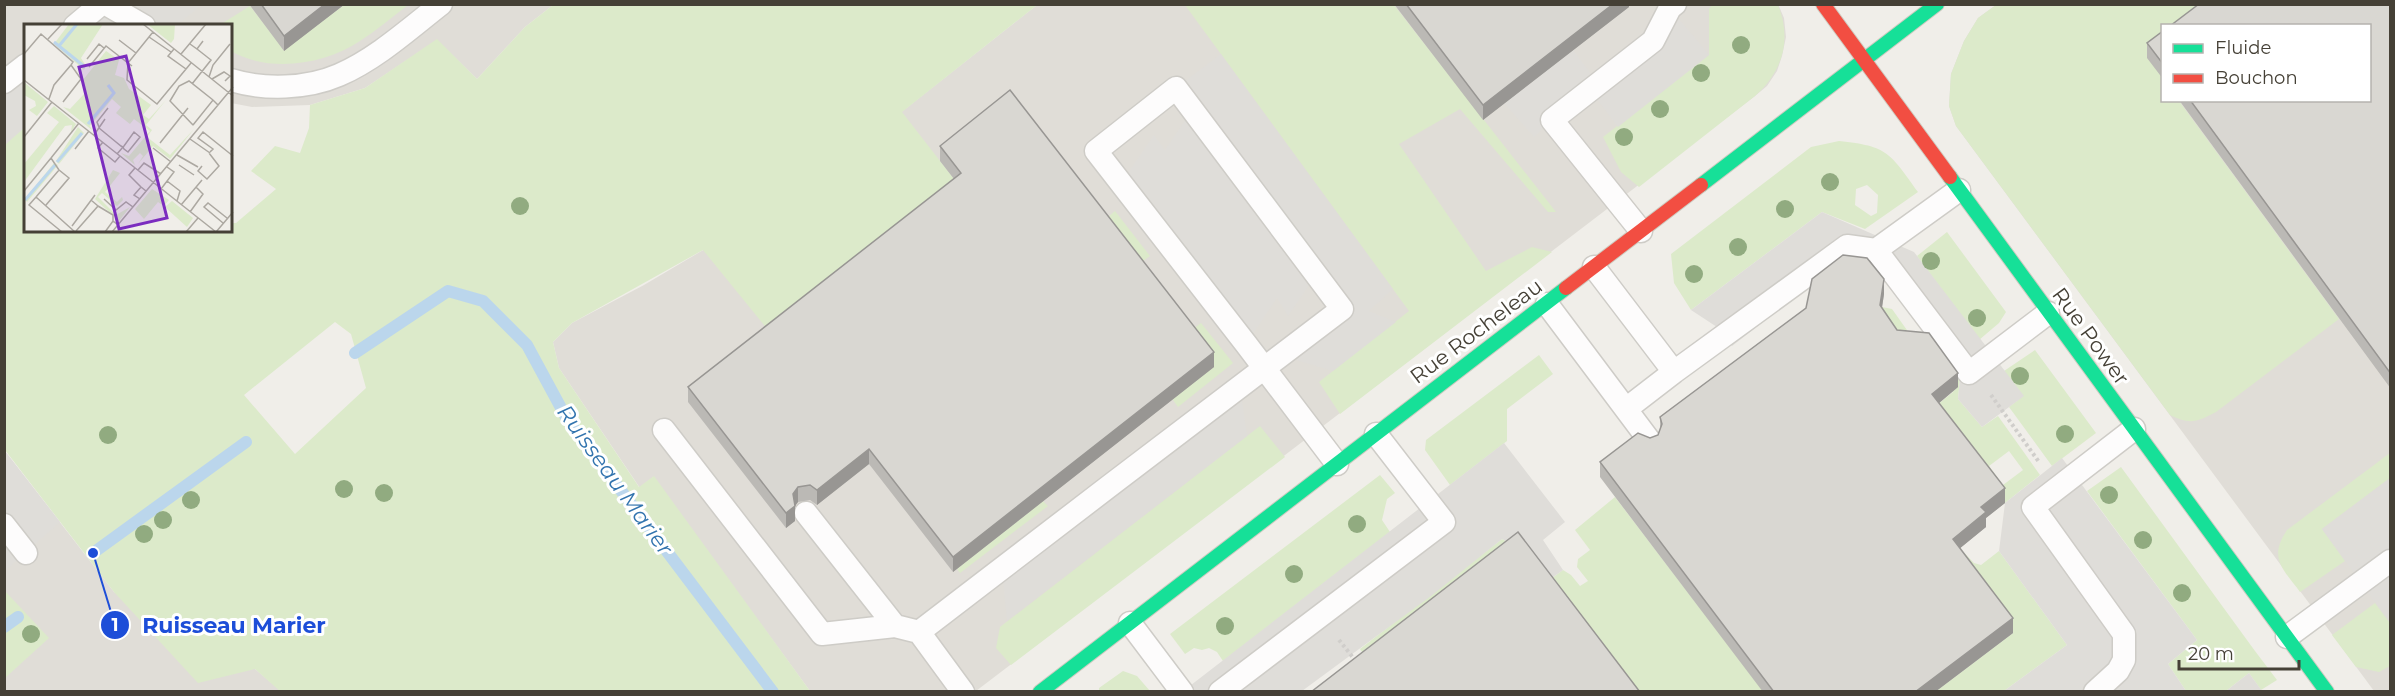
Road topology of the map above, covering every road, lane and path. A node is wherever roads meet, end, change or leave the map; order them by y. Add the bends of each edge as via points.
1 (101, 4) edge
2 (106, 4) edge
3 (441, 4) edge
4 (1675, 4) edge
5 (1823, 4) edge
6 (1938, 4) edge
7 (77, 24) edge
8 (141, 24) edge
9 (1864, 60) junction
10 (24, 67) edge
11 (232, 80) edge
12 (4, 82) edge
13 (1959, 190) junction
14 (1641, 231) junction
15 (1876, 250) junction
16 (1594, 267) junction
17 (1547, 304) junction
18 (2049, 313) junction
19 (1264, 368) junction
20 (1674, 372) junction
21 (1626, 409) junction
22 (2003, 412) dead end
23 (2134, 429) junction
24 (664, 430) dead end
25 (1376, 434) junction
26 (1649, 440) edge
27 (1338, 464) junction
28 (2045, 471) dead end
29 (806, 513) dead end
30 (4, 525) edge
31 (26, 553) dead end
32 (2391, 561) edge
33 (1130, 623) junction
34 (895, 626) junction
35 (919, 632) junction
36 (2287, 638) junction
37 (963, 692) edge
38 (1040, 692) edge
39 (1182, 692) edge
40 (1220, 692) edge
41 (2095, 692) edge
42 (2327, 692) edge

1 - 7 lane
2 - 8 lane
3 - 11 lane via 340,75 287,86
4 - 14 lane via 1653,40 1552,120
5 - 9 street, Rue Power
6 - 9 street, Rue Rocheleau
9 - 13 street, Rue Power
9 - 14 street, Rue Rocheleau
10 - 12 lane
13 - 15 lane
13 - 18 street, Rue Power
14 - 16 street, Rue Rocheleau
15 - 18 lane via 1969,373
15 - 20 lane via 1847,246
16 - 17 street, Rue Rocheleau
16 - 20 lane
17 - 21 lane
17 - 25 street, Rue Rocheleau
18 - 23 street, Rue Power
19 - 19 lane via 1096,151 1176,88 1342,309
19 - 27 lane
19 - 35 lane
20 - 21 lane
21 - 26 lane
22 - 28 path
23 - 36 street, Rue Power
23 - 41 lane via 2033,507 2124,634 2124,660 2113,677
24 - 34 lane via 822,634
25 - 27 street, Rue Rocheleau
25 - 40 lane via 1444,522
27 - 33 street, Rue Rocheleau
29 - 34 lane
30 - 31 lane
32 - 36 lane
33 - 38 street, Rue Rocheleau
33 - 39 lane
34 - 35 lane
35 - 37 lane
36 - 42 street, Rue Power

